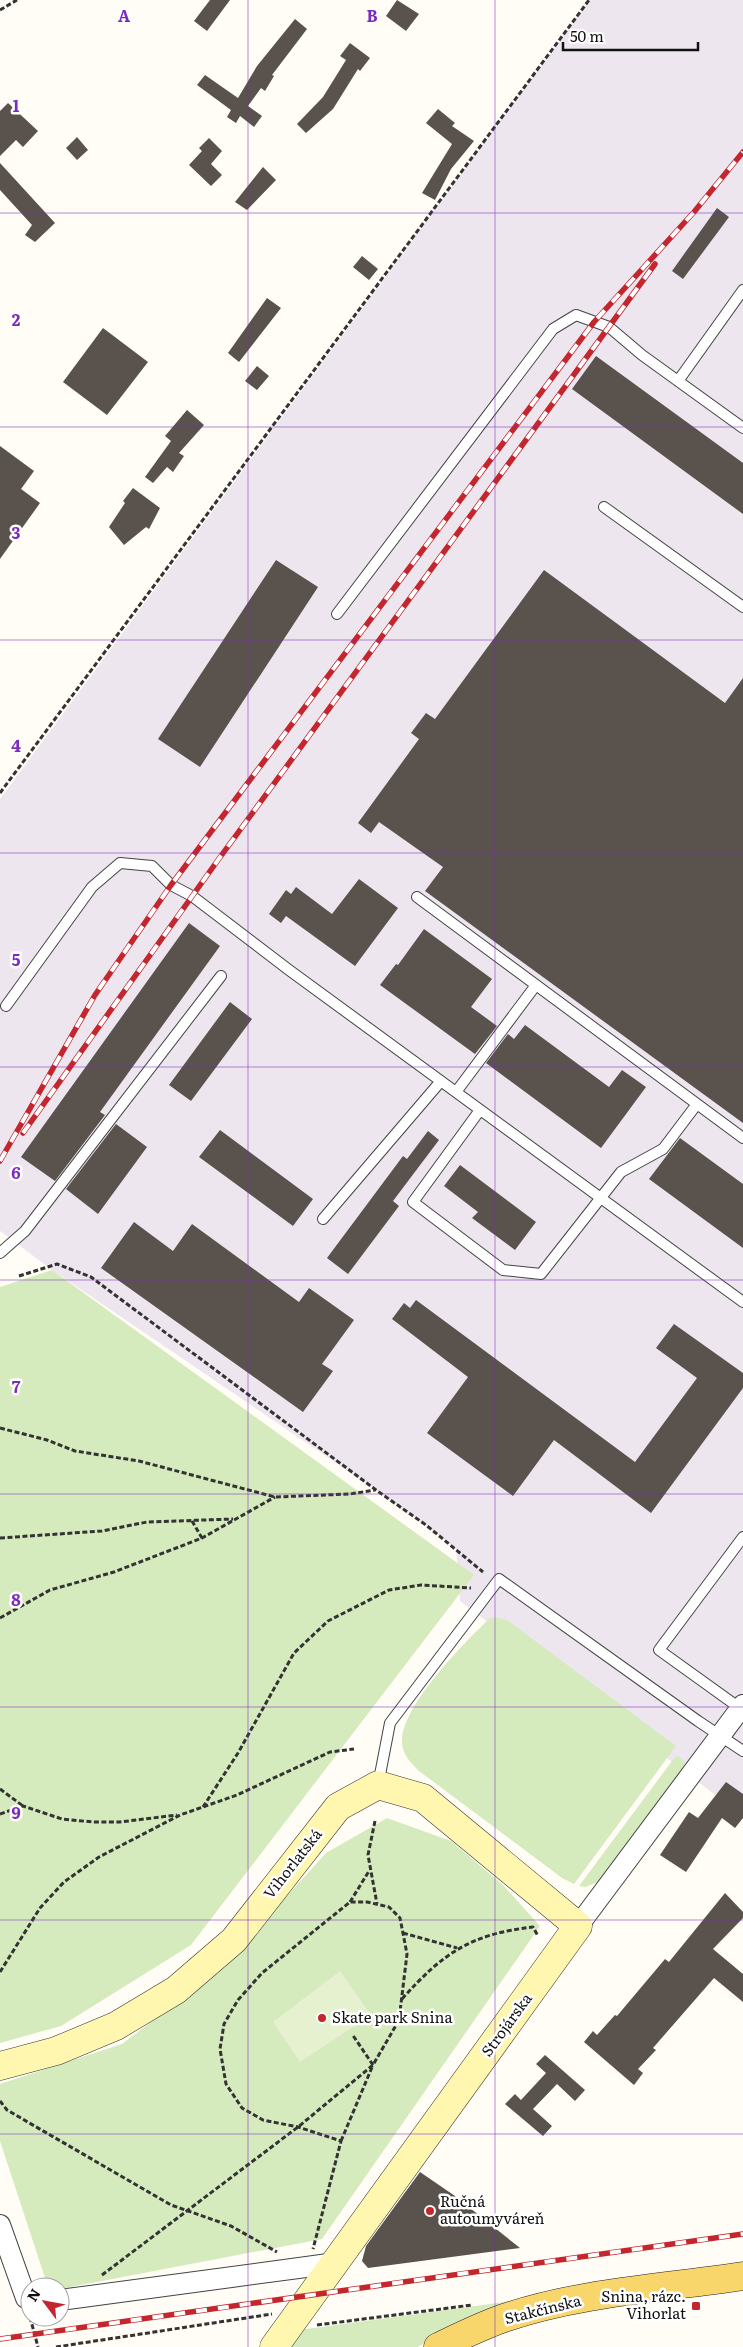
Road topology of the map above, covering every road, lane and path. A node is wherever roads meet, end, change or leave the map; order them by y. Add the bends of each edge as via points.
1 (17, 0) edge
2 (589, 0) edge
3 (0, 10) edge
4 (743, 290) edge
5 (678, 381) junction
6 (743, 428) edge
7 (604, 507) dead end
8 (743, 607) edge
9 (338, 614) dead end
10 (0, 793) edge
11 (417, 897) dead end
12 (221, 976) dead end
13 (536, 985) junction
14 (6, 1006) dead end
15 (441, 1081) junction
16 (456, 1092) junction
17 (697, 1104) junction
18 (480, 1110) junction
19 (743, 1138) edge
20 (601, 1197) junction
21 (323, 1219) dead end
22 (0, 1253) edge
23 (19, 1276) dead end
24 (743, 1302) edge
25 (0, 1428) edge
26 (376, 1490) junction
27 (275, 1496) junction
28 (235, 1519) junction
29 (192, 1521) junction
30 (743, 1537) edge
31 (0, 1538) edge
32 (202, 1538) junction
33 (483, 1572) dead end
34 (471, 1588) dead end
35 (0, 1618) edge
36 (742, 1707) edge
37 (720, 1736) junction
38 (354, 1749) dead end
39 (743, 1751) edge
40 (378, 1785) junction
41 (0, 1789) edge
42 (23, 1806) junction
43 (202, 1807) junction
44 (0, 1814) edge
45 (180, 1815) junction
46 (375, 1821) dead end
47 (370, 1870) junction
48 (350, 1902) junction
49 (376, 1904) junction
50 (578, 1926) junction
51 (402, 1932) junction
52 (538, 1936) dead end
53 (457, 1948) junction
54 (0, 1972) edge
55 (401, 2000) junction
56 (352, 2034) dead end
57 (373, 2065) junction
58 (0, 2066) edge
59 (0, 2101) edge
60 (298, 2127) junction
61 (341, 2141) junction
62 (188, 2210) junction
63 (0, 2225) edge
64 (336, 2263) junction
65 (308, 2267) junction
66 (743, 2276) edge
67 (20, 2281) edge
68 (85, 2297) junction
69 (70, 2299) edge
70 (478, 2304) dead end
71 (280, 2312) dead end
72 (312, 2326) dead end
73 (33, 2327) edge
74 (38, 2347) edge
75 (56, 2347) edge
76 (274, 2347) edge
77 (438, 2347) edge

1 - 3 path
2 - 10 path
4 - 5 lane
5 - 6 lane
5 - 9 lane via 608,328 576,315 553,330
7 - 8 lane
11 - 13 lane
12 - 22 lane via 25,1231
13 - 16 lane
13 - 17 lane
14 - 15 lane via 92,887 120,863 152,866 172,885 192,896
15 - 16 lane
15 - 21 lane
16 - 18 lane
17 - 19 lane
17 - 20 lane via 663,1149 621,1172
18 - 20 lane
18 - 20 lane via 413,1202 503,1270 541,1274
20 - 24 lane
23 - 26 path via 57,1264 91,1277
25 - 27 path via 75,1451 139,1461
26 - 27 path
26 - 33 path via 426,1525
27 - 28 path
28 - 29 path
28 - 32 path
29 - 31 path via 147,1522 102,1531
29 - 32 path
30 - 36 lane via 659,1650
32 - 35 path via 114,1572 50,1590
34 - 43 path via 421,1585 389,1590 328,1621 294,1653 238,1753
36 - 37 street, Strojárska
37 - 39 lane
37 - 40 lane via 499,1580 390,1724
37 - 50 street, Strojárska
38 - 43 path via 330,1752 237,1796
40 - 50 main road via 423,1798
40 - 58 main road, Vihorlatská via 338,1807 234,1940 176,1990 116,2026 56,2051
41 - 42 path
42 - 44 path
42 - 45 path via 62,1819 93,1822
43 - 45 path
45 - 54 path via 100,1857 64,1882 40,1908
46 - 47 path via 368,1855
47 - 48 path
47 - 49 path
48 - 49 path
48 - 60 path via 262,1973 238,2000 224,2024 220,2049 226,2084 242,2108 263,2120
49 - 51 path via 389,1907 400,1918
50 - 64 main road, Strojárska
51 - 53 path
51 - 55 path via 407,1954
52 - 53 path via 532,1927 512,1929
53 - 55 path via 436,1963
55 - 57 path via 399,2020
56 - 57 path
57 - 60 path
57 - 61 path
59 - 62 path via 7,2110 171,2205
60 - 61 path
60 - 62 path
61 - 65 path
62 - 65 path via 231,2226
62 - 68 path via 94,2282
63 - 67 street
64 - 65 street
64 - 76 main road, Strojárska
65 - 68 street
66 - 77 main road, Stakčínska via 602,2296 534,2310 504,2318
68 - 69 street
70 - 72 path
71 - 75 path
73 - 74 path

